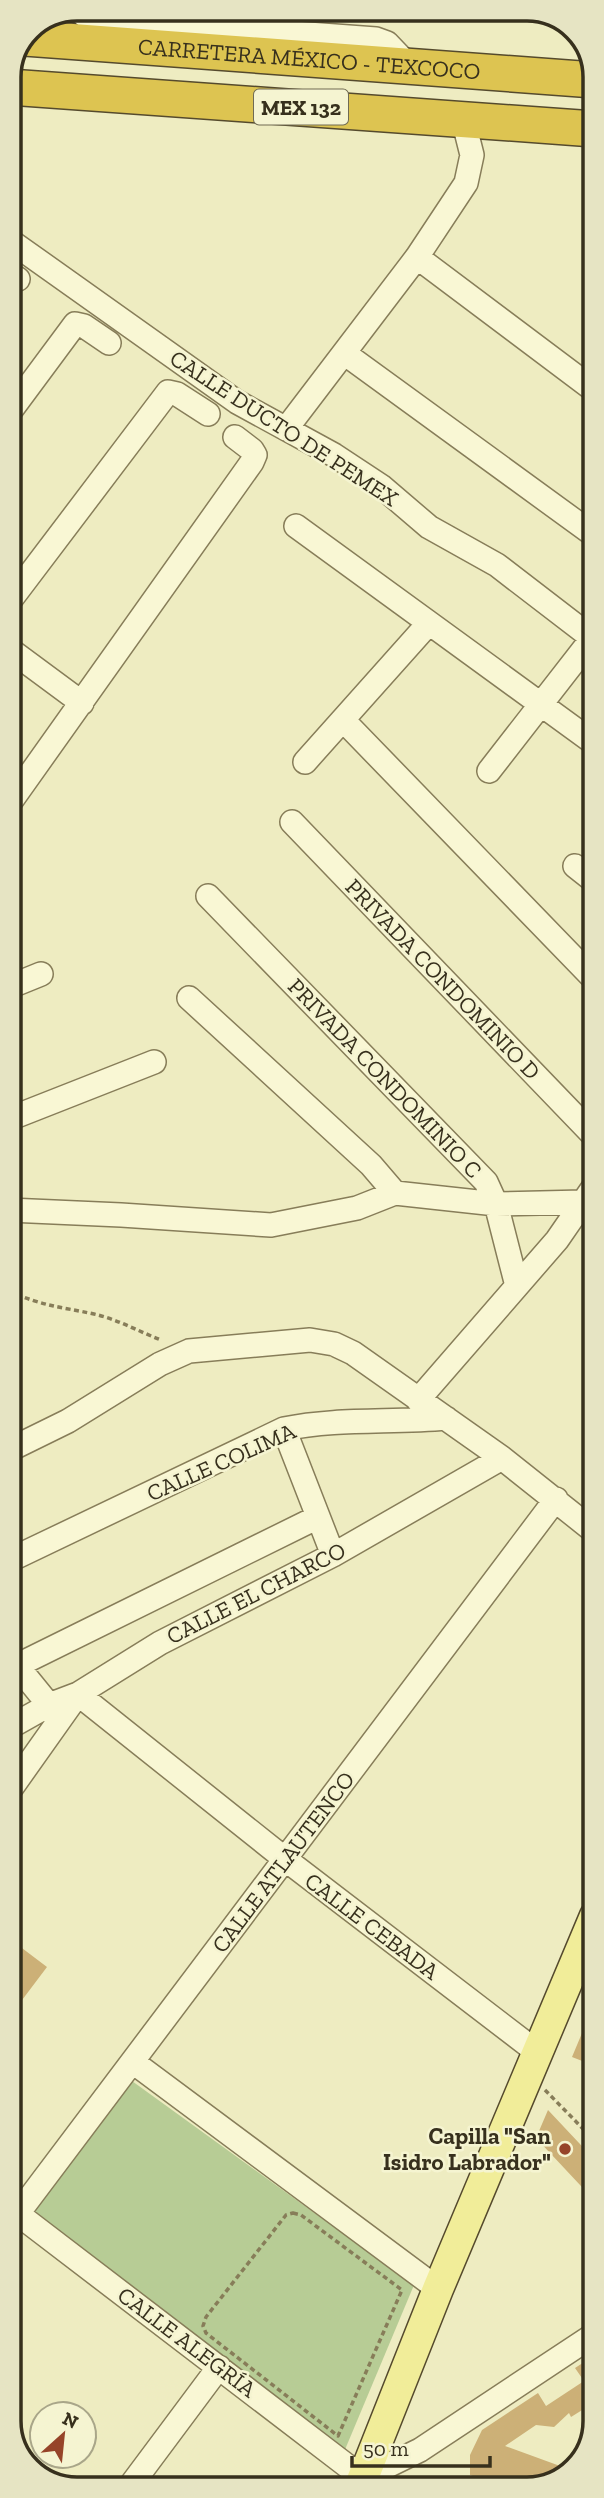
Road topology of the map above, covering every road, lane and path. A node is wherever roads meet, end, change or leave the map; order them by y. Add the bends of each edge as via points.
1 (77, 25) edge
2 (44, 32) edge
3 (583, 79) edge
4 (21, 88) edge
5 (75, 91) junction
6 (463, 118) junction
7 (583, 128) edge
8 (21, 249) edge
9 (417, 257) junction
10 (109, 343) dead end
11 (344, 353) junction
12 (583, 382) edge
13 (21, 396) edge
14 (208, 414) dead end
15 (286, 429) junction
16 (235, 437) dead end
17 (296, 526) dead end
18 (583, 527) edge
19 (21, 586) edge
20 (429, 623) junction
21 (583, 630) edge
22 (583, 650) edge
23 (21, 658) edge
24 (82, 703) junction
25 (542, 704) junction
26 (343, 720) junction
27 (583, 735) edge
28 (305, 762) dead end
29 (489, 771) dead end
30 (21, 787) edge
31 (292, 822) dead end
32 (575, 866) dead end
33 (583, 872) edge
34 (208, 896) dead end
35 (583, 968) edge
36 (41, 974) dead end
37 (21, 982) edge
38 (189, 999) dead end
39 (154, 1062) dead end
40 (21, 1114) edge
41 (583, 1125) edge
42 (395, 1193) junction
43 (583, 1195) edge
44 (583, 1203) edge
45 (496, 1204) junction
46 (21, 1210) edge
47 (517, 1286) junction
48 (21, 1297) edge
49 (189, 1351) junction
50 (418, 1400) junction
51 (446, 1418) junction
52 (284, 1429) junction
53 (21, 1444) edge
54 (502, 1458) junction
55 (556, 1499) junction
56 (318, 1517) junction
57 (583, 1522) edge
58 (21, 1554) edge
59 (333, 1555) junction
60 (21, 1660) edge
61 (21, 1676) edge
62 (78, 1694) junction
63 (49, 1705) junction
64 (21, 1721) edge
65 (21, 1774) edge
66 (285, 1860) junction
67 (583, 1944) edge
68 (133, 2062) junction
69 (532, 2062) junction
70 (583, 2126) edge
71 (21, 2204) edge
72 (21, 2222) edge
73 (438, 2289) junction
74 (402, 2290) joint
75 (583, 2342) edge
76 (219, 2367) junction
77 (137, 2477) edge
78 (354, 2477) edge
79 (363, 2477) edge
80 (372, 2477) edge

1 - 2 highway, CARRETERA MÉXICO - TEXCOCO / MEX 132
1 - 3 highway, CARRETERA MÉXICO - TEXCOCO / MEX 132 via 410,67
1 - 5 highway via 56,66 63,85
4 - 5 highway, MEX 132
5 - 6 highway, MEX 132
6 - 7 highway, MEX 132
6 - 9 street via 472,156 466,183
8 - 15 street, CALLE DUCTO DE PEMEX via 237,402
9 - 11 street
9 - 12 street
10 - 13 street via 75,324
11 - 15 street
11 - 18 street
14 - 19 street via 168,392
15 - 21 street, CALLE DUCTO DE PEMEX via 381,486 429,527 496,565
16 - 24 street via 252,450 252,463
17 - 20 street
20 - 25 street
20 - 26 street
22 - 25 street
23 - 24 street
24 - 30 street
25 - 27 street
25 - 29 street
26 - 28 street
26 - 35 street
31 - 41 street, PRIVADA CONDOMINIO D
32 - 33 street
34 - 45 street, PRIVADA CONDOMINIO C via 486,1182
36 - 37 street
38 - 42 street via 371,1165
39 - 40 street
42 - 45 street
42 - 46 street via 357,1208 271,1225
43 - 45 street
44 - 47 street
45 - 47 street, PRIVADA CONDOMINIO C
47 - 50 street
48 - 49 path via 96,1314
49 - 50 street via 310,1340 334,1344
49 - 53 street
50 - 51 street
51 - 52 street, CALLE COLIMA via 313,1423
51 - 54 street
52 - 56 street
52 - 58 street, CALLE COLIMA
54 - 55 street
54 - 59 street, CALLE EL CHARCO
55 - 57 street
55 - 66 street, CALLE ATLAUTENCO
56 - 59 street
56 - 60 street
59 - 62 street, CALLE EL CHARCO via 160,1643
61 - 63 street
62 - 63 street, CALLE EL CHARCO
62 - 65 street
62 - 66 street, CALLE CEBADA
63 - 64 street, CALLE EL CHARCO
66 - 68 street, CALLE ATLAUTENCO
66 - 69 street, CALLE CEBADA
67 - 69 main road
68 - 71 street, CALLE ATLAUTENCO
68 - 73 street
69 - 70 path
69 - 73 main road
72 - 76 street, CALLE ALEGRÍA
73 - 79 main road
74 - 74 path via 293,2213 279,2223 203,2326 206,2333 338,2436
75 - 80 street
76 - 77 street
76 - 78 street, CALLE ALEGRÍA

